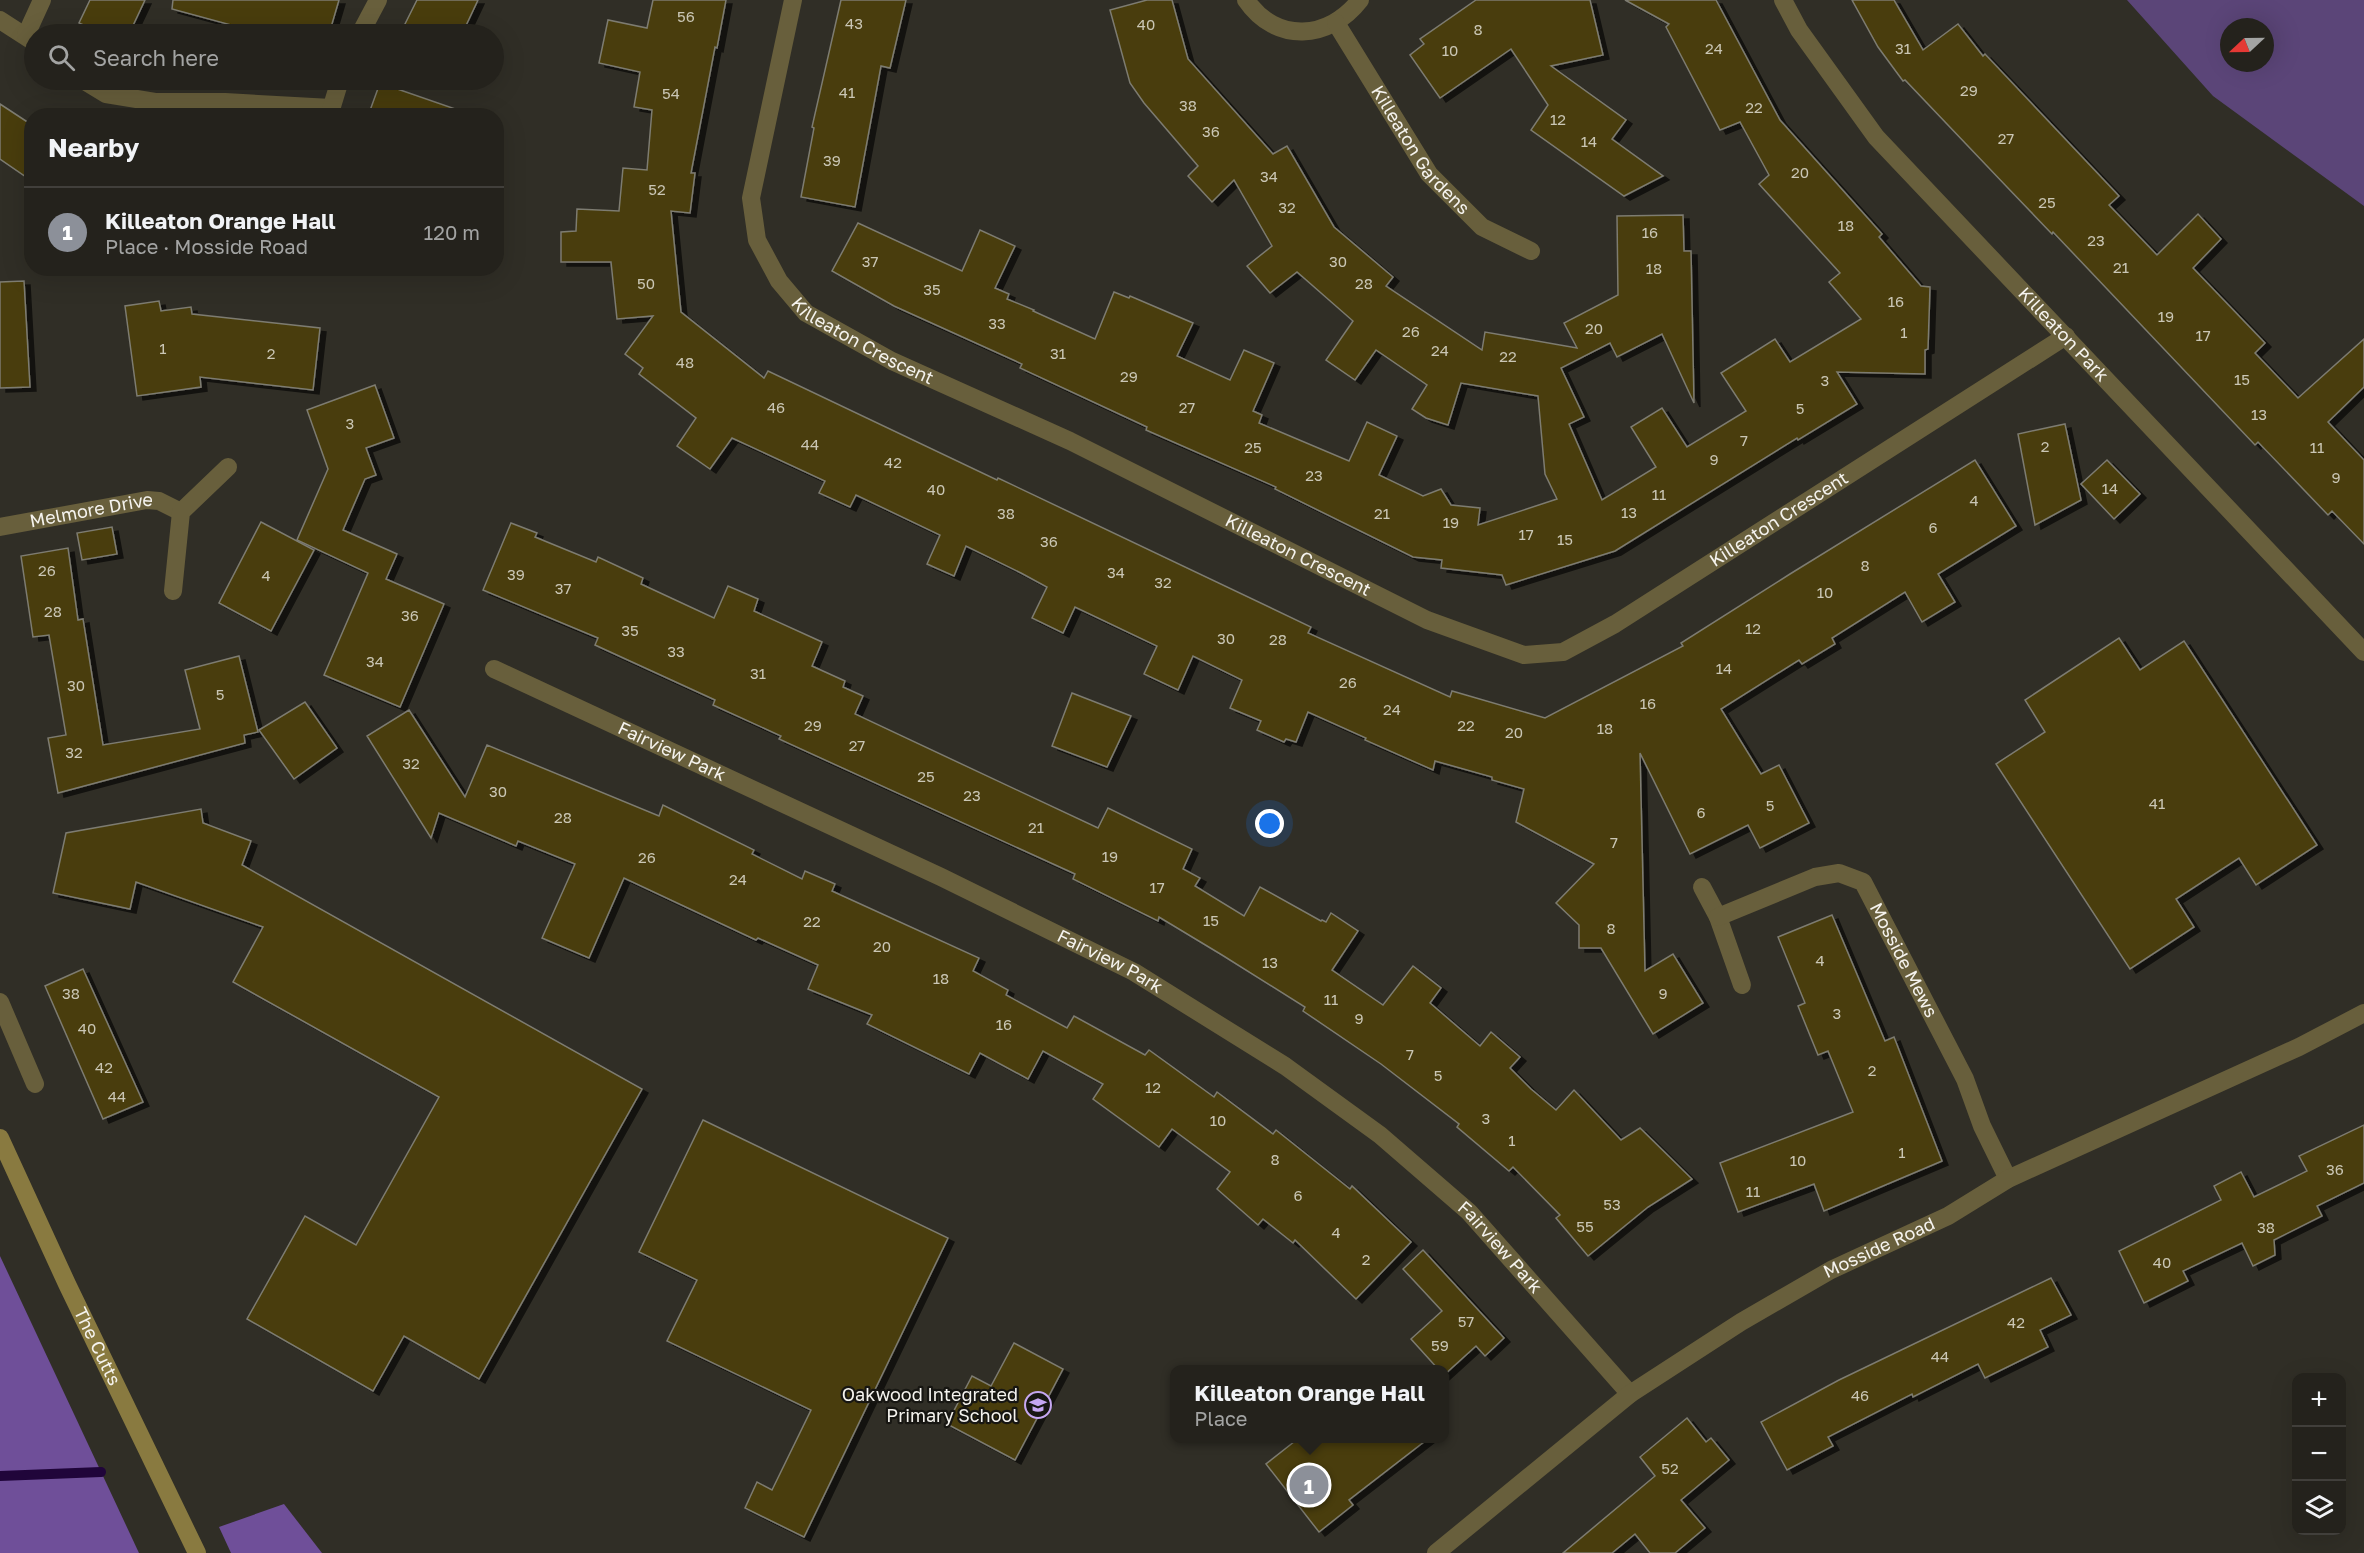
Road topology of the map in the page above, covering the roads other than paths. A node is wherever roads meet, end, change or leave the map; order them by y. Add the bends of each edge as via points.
1 (42, 0) edge
2 (378, 0) edge
3 (794, 0) edge
4 (1246, 0) edge
5 (1360, 0) edge
6 (1783, 0) edge
7 (0, 20) edge
8 (1336, 23) junction
9 (34, 24) edge
10 (365, 24) edge
11 (24, 34) edge
12 (99, 90) edge
13 (337, 90) edge
14 (288, 108) edge
15 (331, 108) edge
16 (1531, 251) dead end
17 (2066, 336) junction
18 (228, 467) dead end
19 (181, 512) junction
20 (0, 527) edge
21 (173, 591) dead end
22 (2364, 652) edge
23 (494, 669) dead end
24 (1702, 887) dead end
25 (1718, 917) junction
26 (1742, 985) dead end
27 (0, 1002) edge
28 (2364, 1013) edge
29 (35, 1084) dead end
30 (0, 1138) edge
31 (2008, 1179) junction
32 (1630, 1394) junction
33 (197, 1553) edge
34 (1436, 1553) edge

1 - 9 street
2 - 10 street
3 - 17 street, Killeaton Crescent via 751,198 757,240 779,281 807,312 892,360 1070,441 1427,620 1524,656 1563,652 1615,624
4 - 8 street via 1254,12 1272,25 1293,32 1316,31
5 - 8 street
6 - 17 street, Killeaton Park via 1799,30 1876,137
7 - 11 street
8 - 16 street, Killeaton Gardens via 1429,174 1482,227
12 - 14 street via 155,102 225,102
13 - 15 street
17 - 22 street, Killeaton Park
18 - 19 street, Melmore Drive
19 - 20 street, Melmore Drive via 159,501 147,500
19 - 21 street, Melmore Drive
23 - 32 street, Fairview Park via 941,877 1134,972 1285,1066 1380,1134 1469,1212
24 - 25 street
25 - 26 street
25 - 31 street, Mosside Mews via 1815,877 1839,873 1863,882 1965,1079
27 - 29 street
28 - 31 street, Mosside Road via 2300,1047
30 - 33 street, The Cutts
31 - 32 street, Mosside Road via 1948,1216 1832,1270 1741,1322
32 - 34 street, Mosside Road

